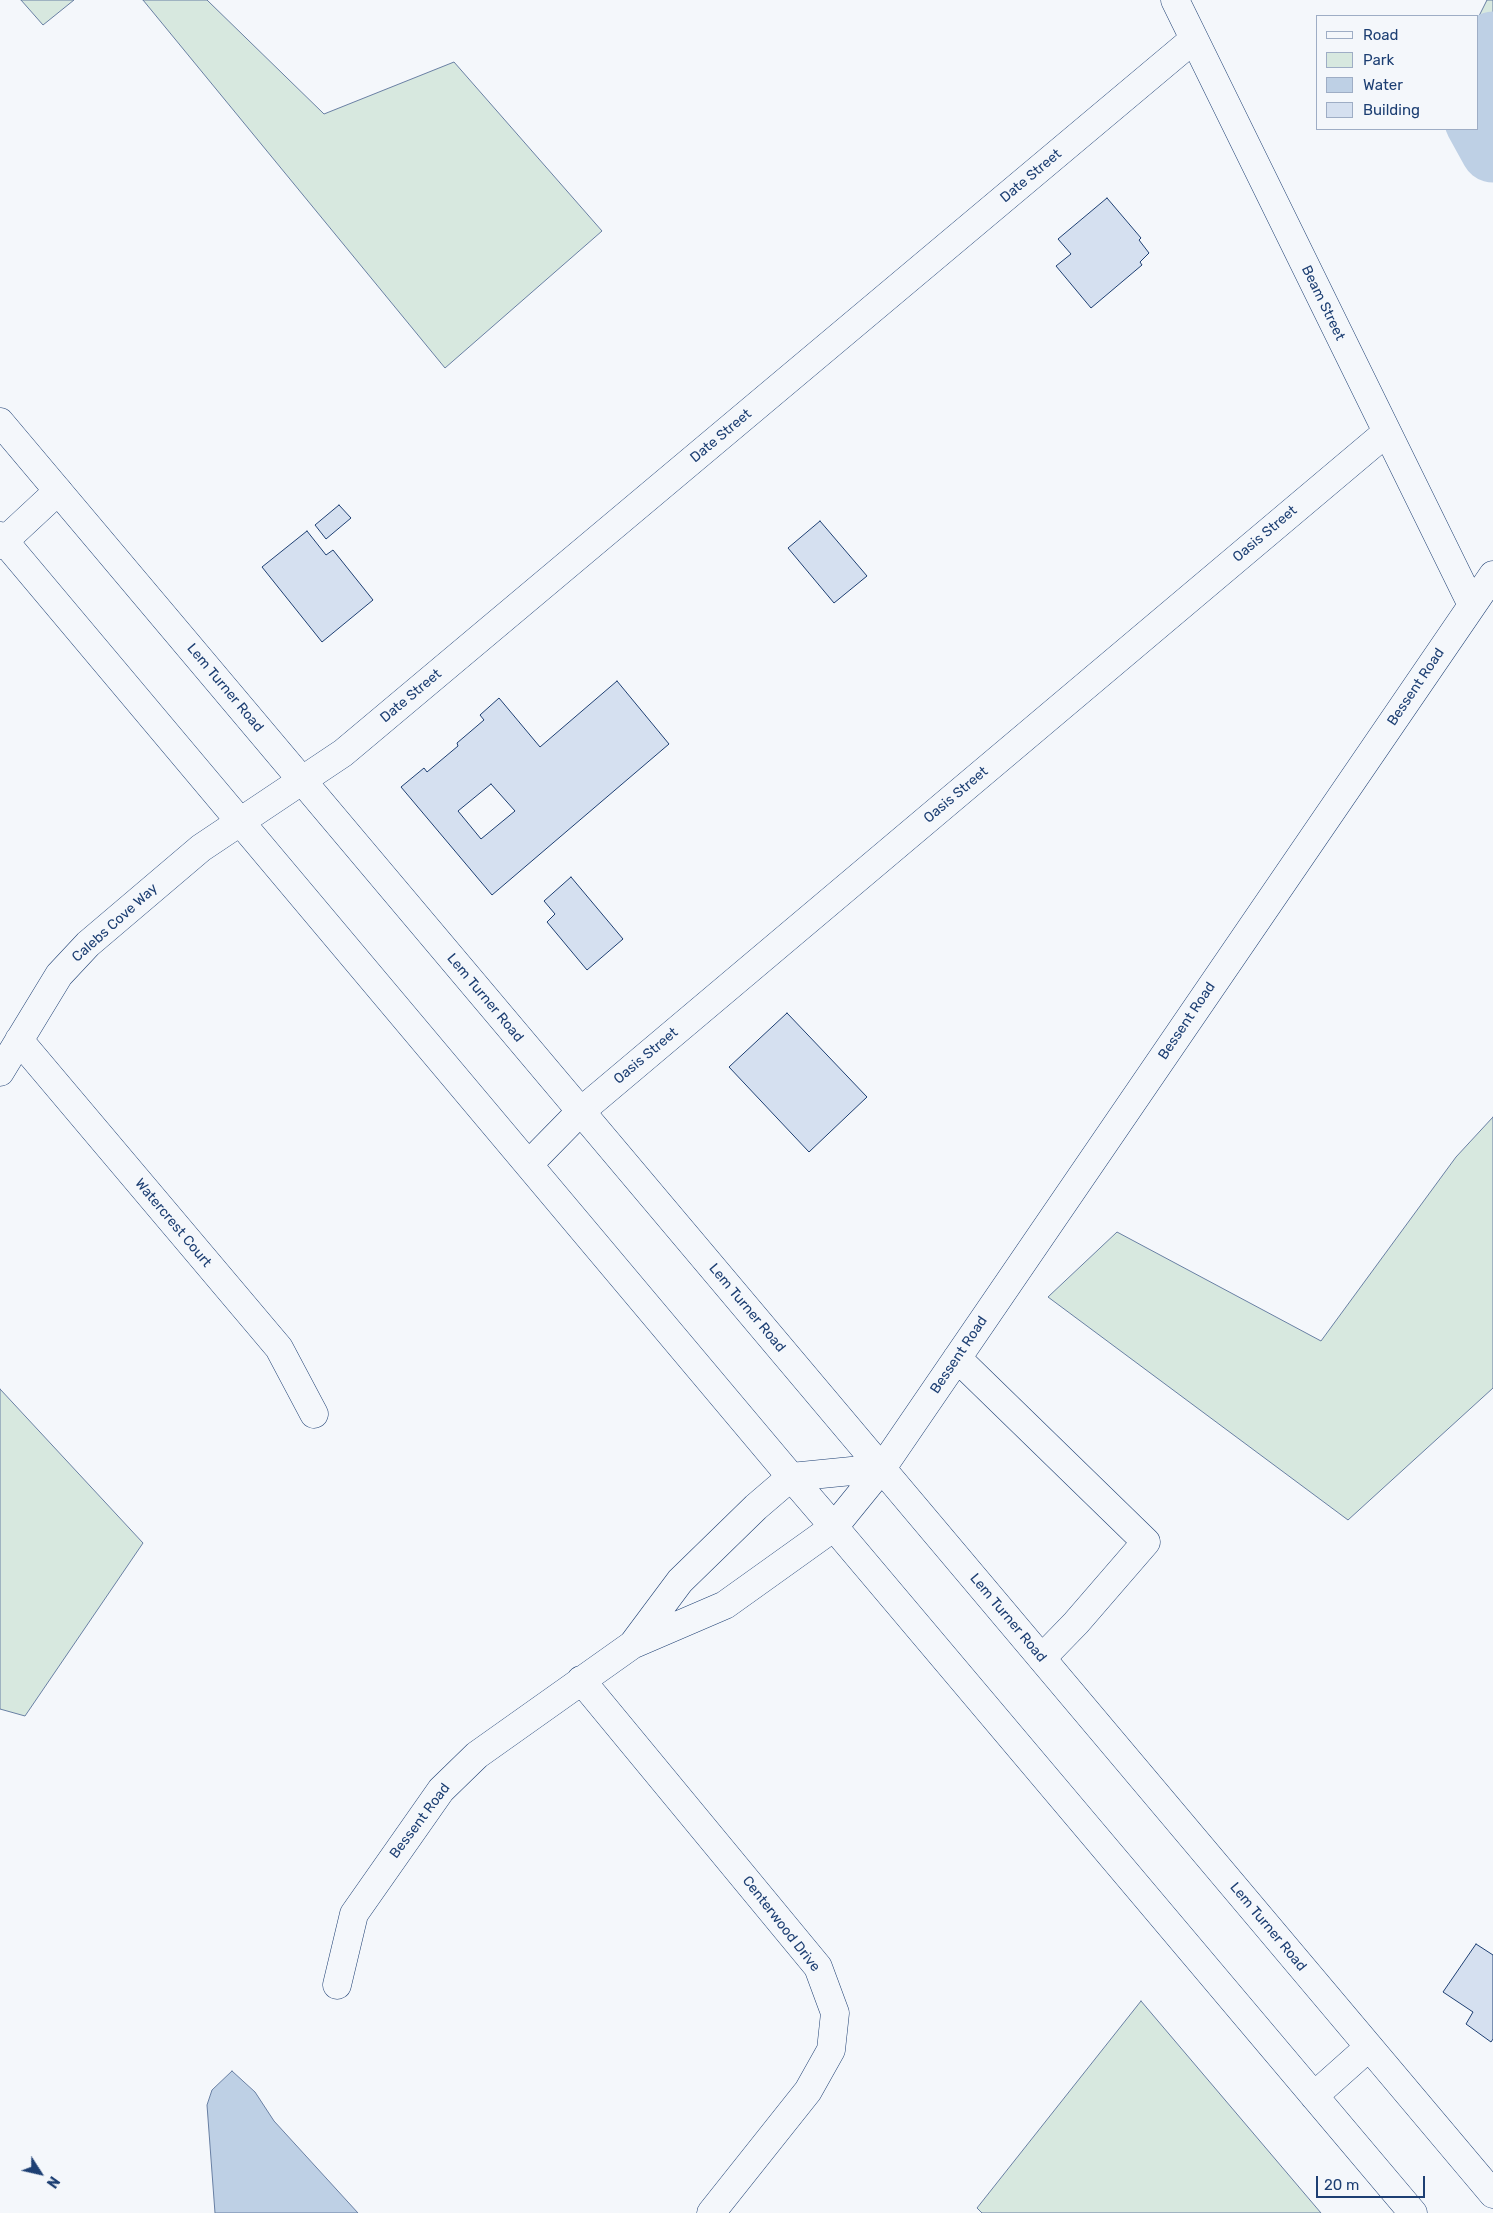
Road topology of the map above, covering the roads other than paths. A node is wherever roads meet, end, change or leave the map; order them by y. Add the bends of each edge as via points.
1 (1175, 0) edge
2 (1194, 39) junction
3 (0, 422) edge
4 (1387, 432) junction
5 (58, 491) junction
6 (1, 540) edge
7 (1493, 575) edge
8 (1472, 605) junction
9 (303, 780) junction
10 (240, 822) junction
11 (19, 1040) junction
12 (0, 1072) edge
13 (580, 1112) junction
14 (529, 1164) junction
15 (957, 1358) junction
16 (314, 1414) dead end
17 (882, 1468) junction
18 (791, 1478) junction
19 (834, 1527) junction
20 (632, 1645) junction
21 (1042, 1658) junction
22 (582, 1680) junction
23 (337, 1985) dead end
24 (1369, 2047) junction
25 (1314, 2096) junction
26 (1493, 2194) edge
27 (711, 2213) edge
28 (1412, 2213) edge

1 - 2 street, Beam Street
2 - 4 street, Beam Street
2 - 9 street, Date Street via 343,753
3 - 5 street, Lem Turner Road
4 - 8 street, Beam Street
4 - 13 street, Oasis Street
5 - 6 street
5 - 9 street, Lem Turner Road
6 - 10 street
7 - 8 street, Bessent Road
8 - 15 street, Bessent Road
9 - 10 street, Date Street
9 - 13 street, Lem Turner Road
10 - 11 street, Calebs Cove Way via 201,848 88,944 59,975
10 - 14 street
11 - 12 street, Calebs Cove Way
11 - 16 street, Watercrest Court via 279,1348
13 - 14 street, Oasis Street
13 - 17 street, Lem Turner Road
14 - 18 street
15 - 17 street, Bessent Road
15 - 21 street via 1146,1542
17 - 18 street
17 - 19 street, Bessent Road
17 - 21 street, Lem Turner Road
18 - 19 street
18 - 20 street, Bessent Road via 756,1506 680,1581
19 - 20 street, Bessent Road via 725,1605
19 - 25 street
20 - 22 street, Bessent Road
21 - 24 street, Lem Turner Road
22 - 23 street, Bessent Road via 477,1755 441,1790 354,1914
22 - 27 street, Centerwood Drive via 818,1967 835,2012 830,2050 808,2091
24 - 25 street
24 - 26 street, Lem Turner Road
25 - 28 street

